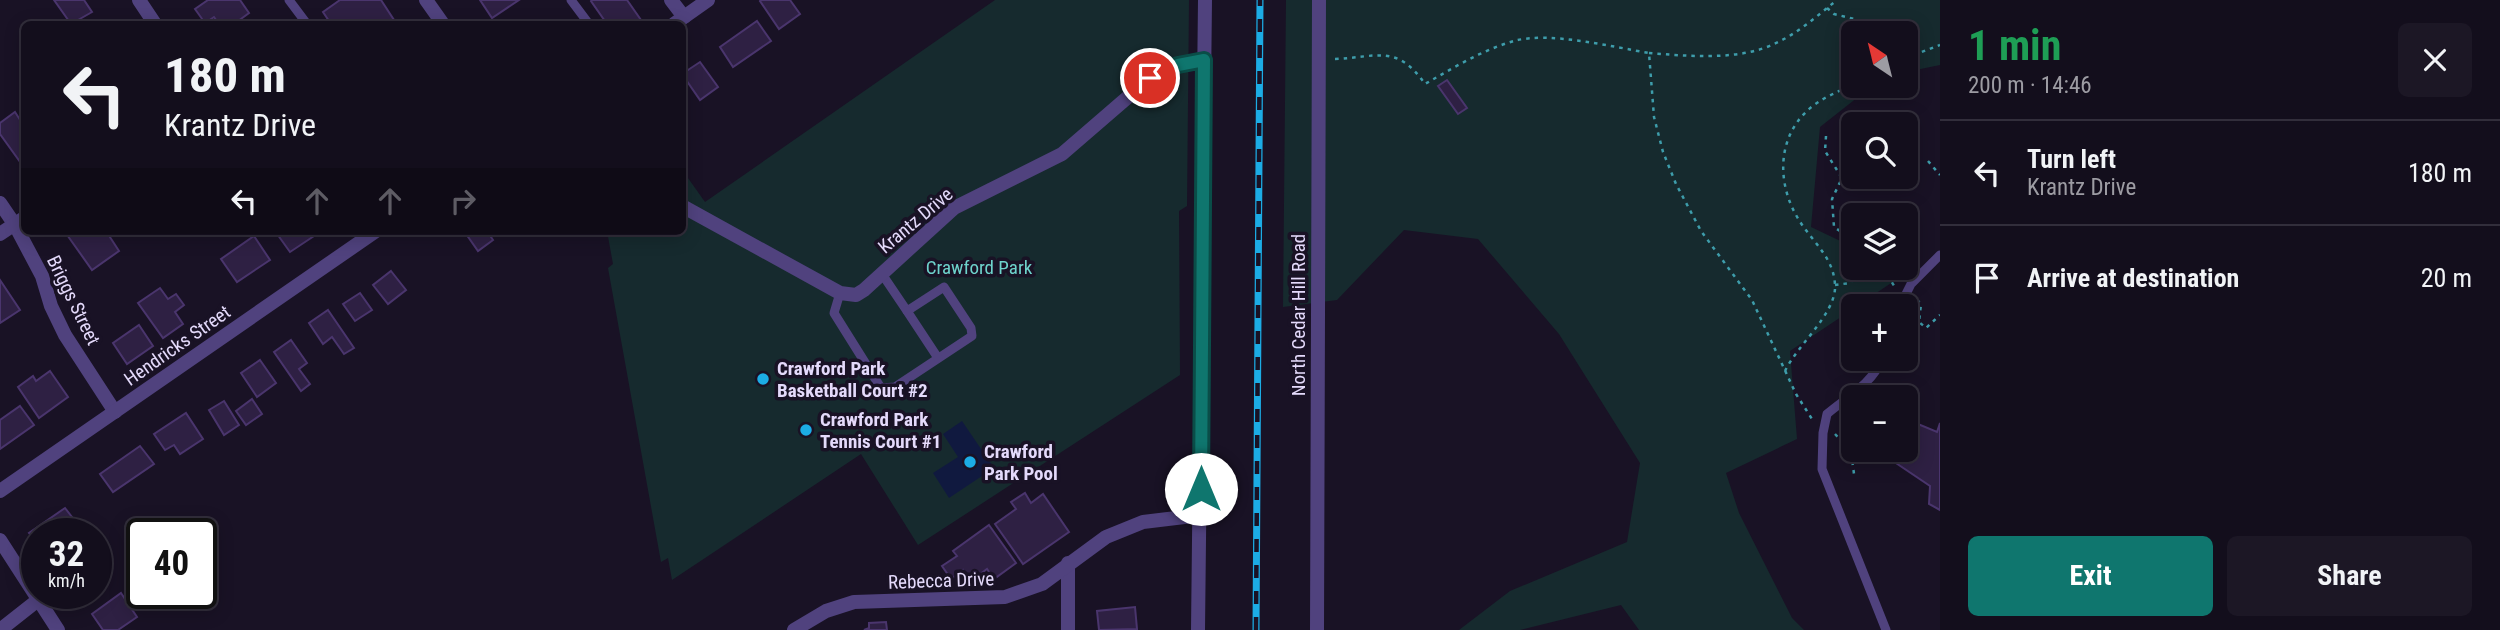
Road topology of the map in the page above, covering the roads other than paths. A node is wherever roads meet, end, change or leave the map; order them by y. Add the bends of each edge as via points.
1 (139, 0) edge
2 (289, 0) edge
3 (426, 0) edge
4 (571, 0) edge
5 (671, 0) edge
6 (708, 0) edge
7 (1205, 0) edge
8 (1319, 0) edge
9 (153, 21) edge
10 (305, 21) edge
11 (441, 21) edge
12 (587, 21) edge
13 (679, 21) edge
14 (1204, 60) junction
15 (0, 203) edge
16 (686, 208) edge
17 (20, 221) edge
18 (0, 234) edge
19 (26, 235) edge
20 (370, 235) edge
21 (1940, 255) edge
22 (882, 274) junction
23 (839, 293) junction
24 (1906, 294) edge
25 (908, 312) junction
26 (938, 358) junction
27 (1876, 371) edge
28 (115, 412) junction
29 (0, 492) edge
30 (1201, 515) junction
31 (0, 540) edge
32 (1068, 563) junction
33 (21, 573) edge
34 (27, 609) edge
35 (44, 609) edge
36 (0, 630) edge
37 (58, 630) edge
38 (794, 630) edge
39 (1068, 630) edge
40 (1198, 630) edge
41 (1317, 630) edge
42 (1886, 630) edge

1 - 9 street
2 - 10 lane
3 - 11 street
4 - 12 lane
5 - 13 street
6 - 13 street
7 - 14 street
8 - 41 street, North Cedar Hill Road
14 - 22 street, Krantz Drive via 1150,78 1062,155 954,208
14 - 30 street
15 - 17 street, Briggs Street
16 - 23 street
17 - 18 street
19 - 28 street, Briggs Street via 65,335
20 - 28 street, Hendricks Street
21 - 24 lane
22 - 23 street, Krantz Drive via 856,295
22 - 25 lane
23 - 26 lane via 834,313 881,388 895,387
25 - 26 lane
25 - 26 lane via 944,287 971,328 972,336
27 - 42 lane via 1827,414 1822,468
28 - 29 street, Hendricks Street
30 - 32 street, Rebecca Drive via 1143,522 1106,537
30 - 40 street
31 - 33 street
32 - 38 street, Rebecca Drive via 1042,584 1004,597 853,602
32 - 39 street
34 - 36 street
35 - 37 street

